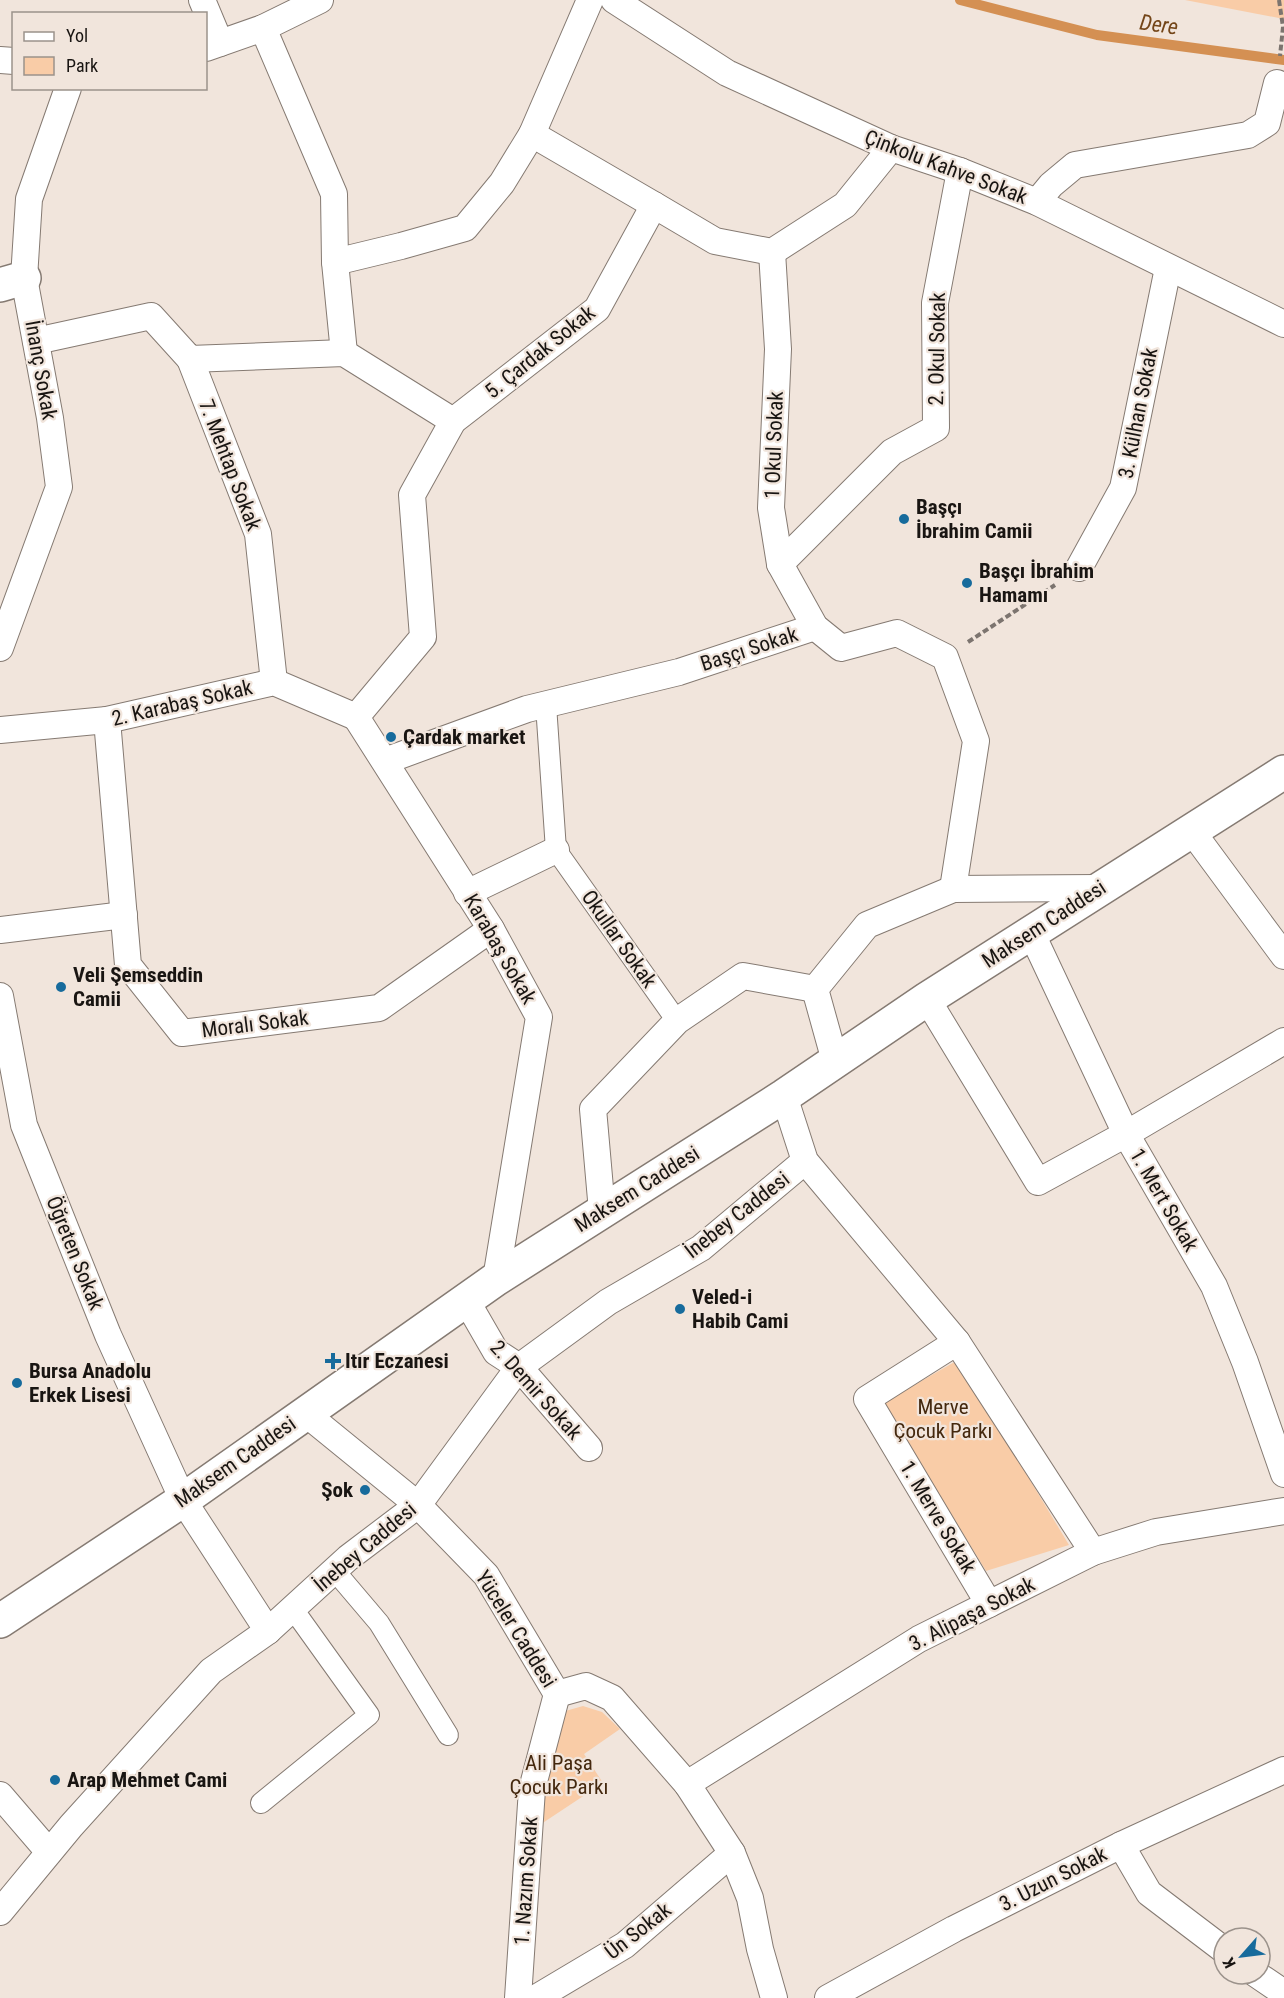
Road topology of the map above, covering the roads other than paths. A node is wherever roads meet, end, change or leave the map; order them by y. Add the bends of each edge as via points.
1 (320, 0) edge
2 (590, 0) edge
3 (614, 0) edge
4 (207, 21) edge
5 (263, 28) junction
6 (213, 46) edge
7 (1277, 83) dead end
8 (67, 90) edge
9 (532, 134) junction
10 (891, 148) junction
11 (960, 171) junction
12 (1037, 202) junction
13 (654, 206) junction
14 (772, 252) junction
15 (335, 262) junction
16 (1168, 268) junction
17 (12, 282) edge
18 (1284, 324) edge
19 (36, 341) junction
20 (344, 354) junction
21 (190, 359) junction
22 (453, 421) junction
23 (780, 564) junction
24 (1079, 568) road end
25 (11, 586) edge
26 (815, 627) junction
27 (0, 648) edge
28 (274, 681) junction
29 (546, 705) junction
30 (356, 717) junction
31 (107, 720) junction
32 (0, 730) edge
33 (385, 761) junction
34 (1284, 772) edge
35 (1191, 830) junction
36 (556, 850) junction
37 (1100, 888) junction
38 (953, 889) junction
39 (467, 892) junction
40 (124, 915) junction
41 (491, 929) junction
42 (0, 930) edge
43 (1031, 932) junction
44 (1284, 956) edge
45 (815, 989) junction
46 (0, 996) edge
47 (927, 999) junction
48 (677, 1021) junction
49 (1284, 1041) edge
50 (835, 1061) junction
51 (784, 1096) junction
52 (1126, 1134) junction
53 (805, 1161) junction
54 (602, 1211) junction
55 (496, 1279) junction
56 (466, 1300) junction
57 (957, 1342) junction
58 (519, 1367) junction
59 (306, 1413) junction
60 (589, 1448) dead end
61 (1284, 1474) edge
62 (183, 1500) junction
63 (418, 1504) junction
64 (1284, 1511) edge
65 (1093, 1552) junction
66 (334, 1570) junction
67 (990, 1604) junction
68 (293, 1609) junction
69 (0, 1621) edge
70 (268, 1632) junction
71 (557, 1694) junction
72 (448, 1735) dead end
73 (1284, 1770) edge
74 (687, 1784) junction
75 (0, 1795) edge
76 (261, 1803) dead end
77 (1121, 1845) junction
78 (49, 1852) junction
79 (732, 1853) junction
80 (0, 1912) edge
81 (1212, 1941) edge
82 (519, 1998) edge
83 (536, 1998) edge
84 (774, 1998) edge
85 (828, 1998) edge

1 - 5 street
2 - 9 street
3 - 10 street, Çinkolu Kahve Sokak via 727,73
4 - 6 street
5 - 6 street
5 - 15 street via 334,194
7 - 12 street via 1267,123 1248,135 1075,165
8 - 17 street, İnanç Sokak via 29,199
9 - 13 street
9 - 15 street via 502,183 465,228
10 - 11 street, Çinkolu Kahve Sokak
10 - 14 street via 845,205
11 - 12 street, Çinkolu Kahve Sokak
11 - 23 street, 2. Okul Sokak via 935,303 936,428 892,452
12 - 16 street, Çinkolu Kahve Sokak
13 - 14 street via 715,241
13 - 22 street, 5. Çardak Sokak via 597,309
14 - 23 street, 1 Okul Sokak via 778,349 771,508
15 - 20 street
16 - 18 street, Çinkolu Kahve Sokak
16 - 24 street, 3. Külhan Sokak via 1123,488
17 - 19 street, İnanç Sokak
19 - 21 street via 152,316
19 - 25 street, İnanç Sokak via 59,487
20 - 21 street
20 - 22 street
21 - 28 street, 7. Mehtap Sokak via 258,534
22 - 30 street, 5. Çardak Sokak via 412,495 423,637
23 - 26 street, 1 Okul Sokak
25 - 27 street, İnanç Sokak
26 - 29 street, Başçı Sokak via 679,672
26 - 38 street, Başçı Sokak via 842,648 897,633 945,657 976,741
28 - 30 street, 2. Karabaş Sokak
28 - 31 street, 2. Karabaş Sokak
29 - 33 street, Başçı Sokak
29 - 36 street
30 - 33 street, Karabaş Sokak
31 - 32 street, 2. Karabaş Sokak
31 - 40 street, Moralı Sokak
33 - 39 street, Karabaş Sokak
34 - 35 main road, Maksem Caddesi
35 - 37 main road, Maksem Caddesi
35 - 44 street
36 - 39 street
36 - 48 street, Okullar Sokak
37 - 38 street
37 - 43 main road, Maksem Caddesi
38 - 45 street via 867,925
39 - 41 street, Karabaş Sokak
40 - 41 street, Moralı Sokak via 128,965 182,1033 379,1008
40 - 42 street
41 - 55 street, Karabaş Sokak via 539,1017
43 - 47 main road, Maksem Caddesi
43 - 52 street, 1. Mert Sokak
45 - 48 street via 743,976
45 - 50 street
46 - 62 street, Öğreten Sokak via 24,1125 108,1335
47 - 50 main road, Maksem Caddesi
47 - 52 street via 1038,1182
48 - 54 street via 593,1109
49 - 52 street
50 - 51 main road, Maksem Caddesi
51 - 53 street
51 - 54 main road, Maksem Caddesi
52 - 61 street, 1. Mert Sokak via 1214,1286
53 - 57 street
53 - 58 street, İnebey Caddesi via 701,1248 608,1302
54 - 55 main road, Maksem Caddesi
55 - 56 main road, Maksem Caddesi
56 - 58 street, 2. Demir Sokak via 496,1352
56 - 59 main road, Maksem Caddesi
57 - 65 street
57 - 67 street, 1. Merve Sokak via 867,1399
58 - 60 street, 2. Demir Sokak
58 - 63 street, İnebey Caddesi
59 - 62 main road, Maksem Caddesi
59 - 63 street, Yüceler Caddesi
62 - 69 main road, Maksem Caddesi
62 - 70 street, Öğreten Sokak
63 - 66 street, İnebey Caddesi
63 - 71 street, Yüceler Caddesi via 486,1575
64 - 65 street, 3. Alipaşa Sokak via 1156,1532
65 - 67 street, 3. Alipaşa Sokak
66 - 68 street, İnebey Caddesi
66 - 72 street via 380,1623
67 - 74 street, 3. Alipaşa Sokak via 919,1640
68 - 70 street, İnebey Caddesi
68 - 76 street via 369,1715
70 - 78 street, İnebey Caddesi via 211,1671
71 - 74 street, Yüceler Caddesi via 586,1686 612,1698
71 - 82 street, 1. Nazım Sokak via 532,1789
73 - 77 street, 3. Uzun Sokak
74 - 79 street, Yüceler Caddesi
75 - 78 street
77 - 81 street via 1149,1893
77 - 85 street, 3. Uzun Sokak
78 - 80 street, İnebey Caddesi
79 - 83 street, Ün Sokak via 625,1945
79 - 84 street, Yüceler Caddesi via 750,1898

